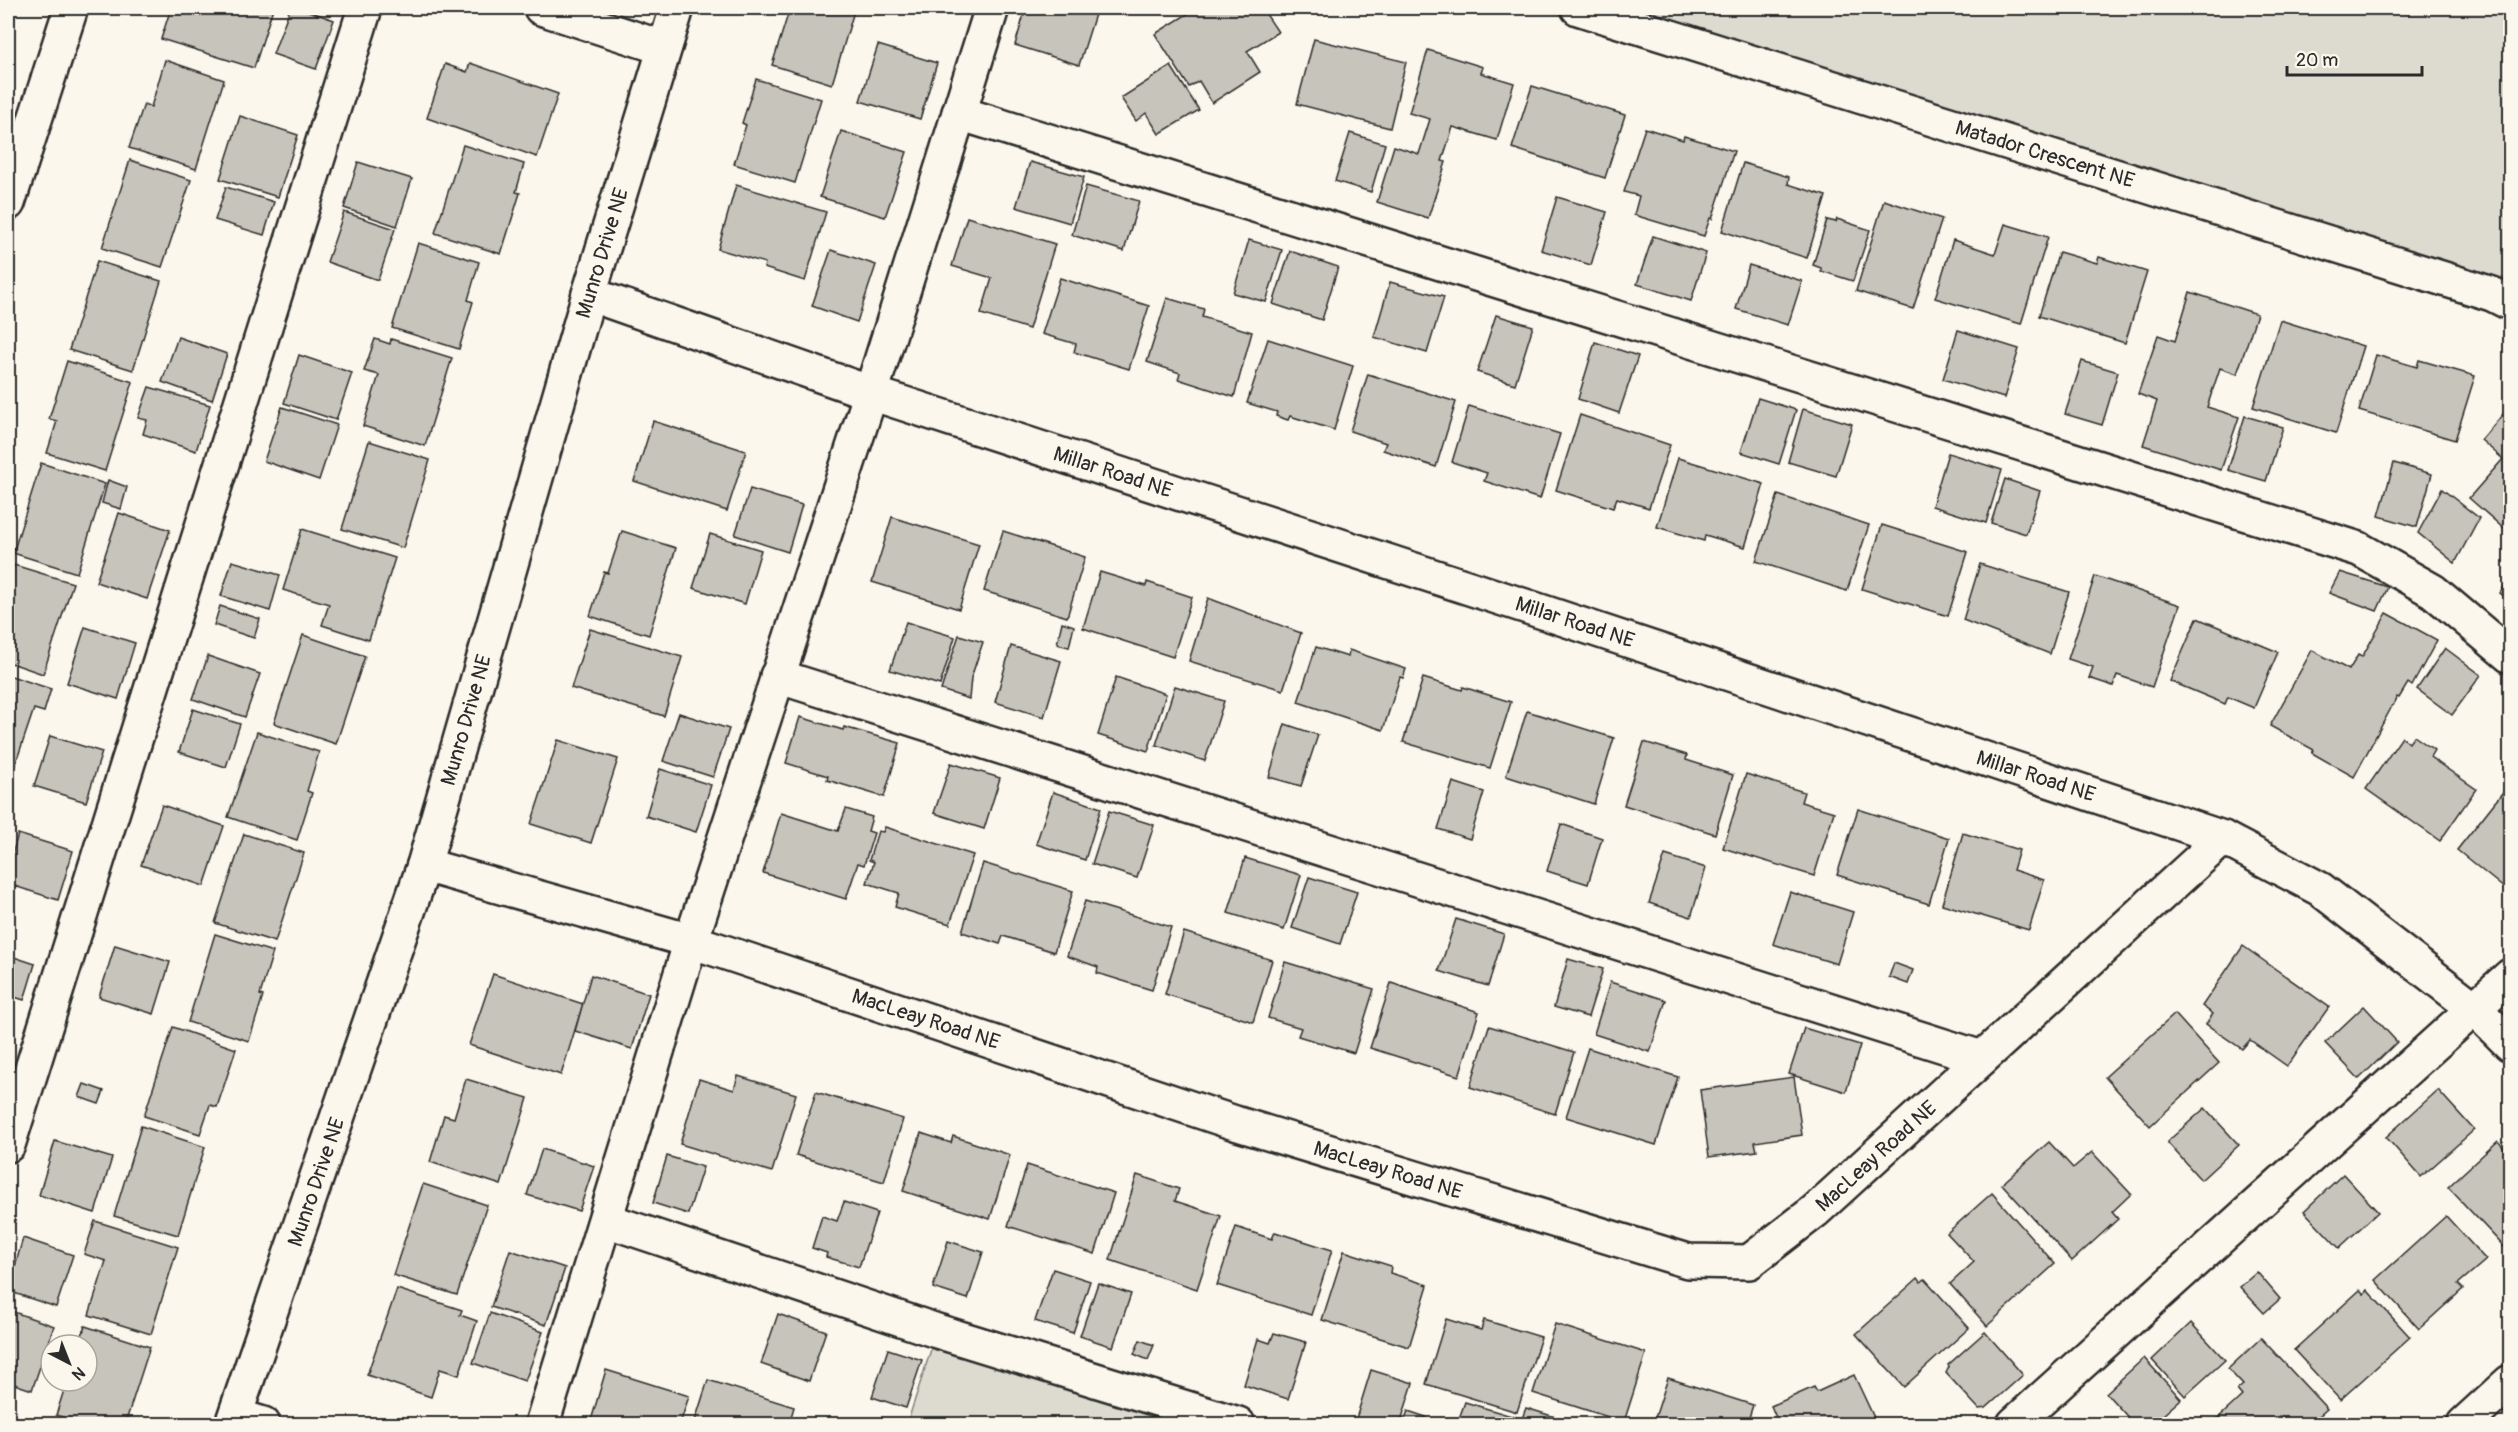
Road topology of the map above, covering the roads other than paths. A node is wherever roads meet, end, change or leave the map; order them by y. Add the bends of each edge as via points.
1 (70, 8) edge
2 (365, 8) edge
3 (541, 8) edge
4 (677, 8) edge
5 (992, 8) edge
6 (1578, 8) edge
7 (664, 48) junction
8 (959, 113) junction
9 (8, 203) edge
10 (589, 294) junction
11 (2511, 303) edge
12 (871, 393) junction
13 (2511, 656) edge
14 (777, 676) junction
15 (2223, 838) junction
16 (424, 865) junction
17 (691, 941) junction
18 (2511, 976) edge
19 (2475, 1009) junction
20 (2511, 1044) edge
21 (1982, 1058) junction
22 (8, 1145) edge
23 (606, 1220) junction
24 (2511, 1382) edge
25 (244, 1422) edge
26 (542, 1425) edge
27 (1239, 1425) edge
28 (2014, 1425) edge
29 (2464, 1425) edge

1 - 9 street
2 - 22 street
3 - 7 street
4 - 7 street, Munro Drive NE
5 - 8 street
6 - 11 street, Matador Crescent NE
7 - 10 street, Munro Drive NE
8 - 12 street
8 - 13 street via 2359,549 2433,591
10 - 12 street, Millar Road NE
10 - 16 street, Munro Drive NE
12 - 14 street
12 - 15 street, Millar Road NE
14 - 17 street
14 - 21 street
15 - 19 street, Millar Road NE via 2319,889
15 - 21 street, MacLeay Road NE
16 - 17 street, MacLeay Road NE
16 - 25 street, Munro Drive NE
17 - 21 street, MacLeay Road NE via 1235,1123 1688,1262 1749,1262 1815,1211
17 - 23 street
18 - 19 street
19 - 20 street, Millar Road NE
19 - 28 street
23 - 26 street
23 - 27 street via 937,1331
24 - 29 street

